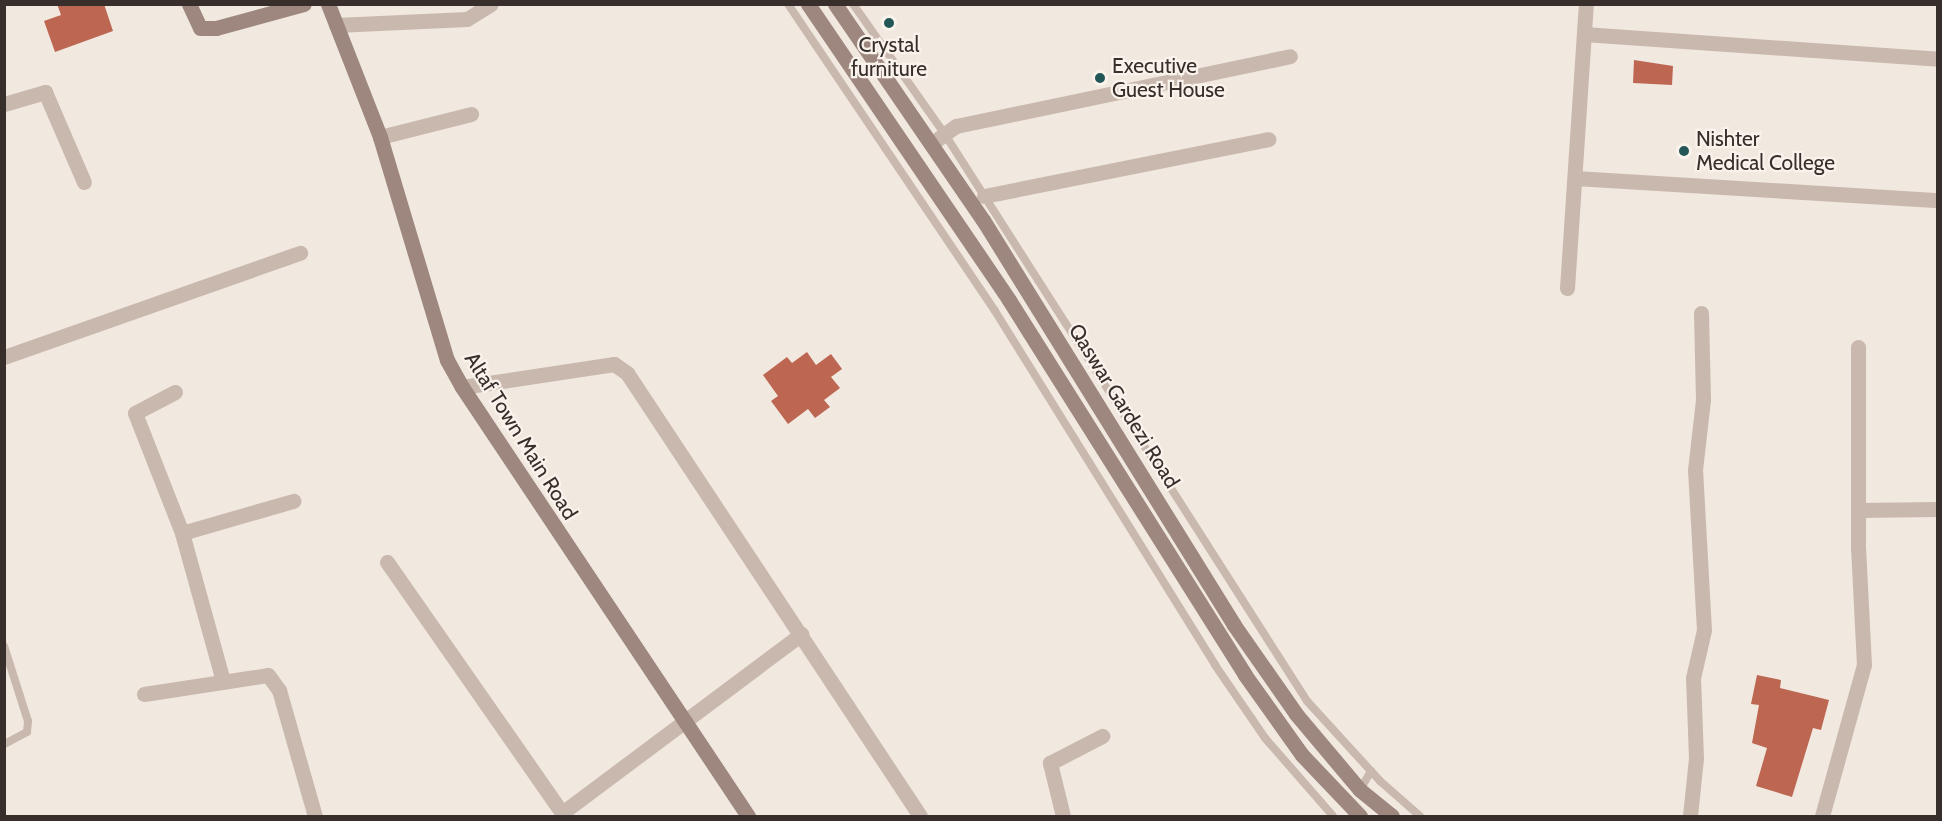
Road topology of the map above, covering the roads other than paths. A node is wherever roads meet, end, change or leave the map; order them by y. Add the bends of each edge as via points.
1 (189, 4) edge
2 (304, 4) edge
3 (328, 4) edge
4 (491, 4) edge
5 (788, 4) edge
6 (808, 4) edge
7 (834, 4) edge
8 (853, 4) edge
9 (1586, 4) edge
10 (336, 25) junction
11 (1584, 34) junction
12 (1290, 56) dead end
13 (1938, 59) edge
14 (4, 104) edge
15 (471, 114) dead end
16 (944, 133) junction
17 (380, 137) junction
18 (1268, 139) dead end
19 (931, 144) junction
20 (1575, 178) junction
21 (84, 182) dead end
22 (932, 183) junction
23 (918, 195) junction
24 (984, 196) junction
25 (1938, 200) edge
26 (300, 253) dead end
27 (1568, 288) dead end
28 (1010, 300) junction
29 (995, 311) junction
30 (1701, 313) dead end
31 (1858, 347) dead end
32 (4, 357) edge
33 (462, 387) junction
34 (175, 392) dead end
35 (293, 501) dead end
36 (1938, 509) edge
37 (1858, 510) junction
38 (182, 533) junction
39 (387, 562) dead end
40 (801, 634) junction
41 (4, 646) edge
42 (223, 681) junction
43 (144, 694) dead end
44 (685, 721) junction
45 (1102, 736) dead end
46 (4, 744) edge
47 (1371, 771) junction
48 (1360, 790) junction
49 (563, 815) edge
50 (315, 816) edge
51 (748, 816) edge
52 (920, 816) edge
53 (1063, 816) edge
54 (1333, 816) edge
55 (1360, 816) edge
56 (1392, 816) edge
57 (1420, 816) edge
58 (1690, 816) edge
59 (1822, 816) edge

1 - 2 main road via 193,20 200,28
3 - 10 main road, Altaf Town Main Road
4 - 10 street via 467,19
5 - 23 lane
6 - 22 main road
7 - 19 main road, Qaswar Gardezi Road
8 - 16 lane
9 - 11 street
10 - 17 main road, Altaf Town Main Road
11 - 13 street
11 - 20 street
12 - 16 street via 956,126
14 - 21 street via 45,92
15 - 17 street
16 - 19 street
16 - 24 lane
17 - 33 main road, Altaf Town Main Road via 447,360
18 - 24 street
19 - 48 main road, Qaswar Gardezi Road via 1234,625 1296,714
20 - 25 street
20 - 27 street
22 - 23 lane
22 - 28 main road
23 - 29 lane
24 - 47 lane via 1251,619 1307,701
26 - 32 street
28 - 29 lane
28 - 55 main road via 1245,675 1302,755
29 - 54 lane via 1215,666 1265,738
30 - 58 street via 1703,400 1695,470 1704,630 1692,678 1696,758
31 - 37 street
33 - 40 street via 614,364 622,368
33 - 44 main road, Altaf Town Main Road
34 - 38 street via 135,413
35 - 38 street
36 - 37 street
37 - 59 street via 1864,665
38 - 42 street
39 - 49 street
40 - 44 street
40 - 52 street
41 - 46 lane via 28,721 27,732
42 - 43 street
42 - 50 street via 268,675 275,681
44 - 49 street
44 - 51 main road, Altaf Town Main Road
45 - 53 street via 1050,763
47 - 48 lane
47 - 57 lane
48 - 56 main road, Qaswar Gardezi Road

